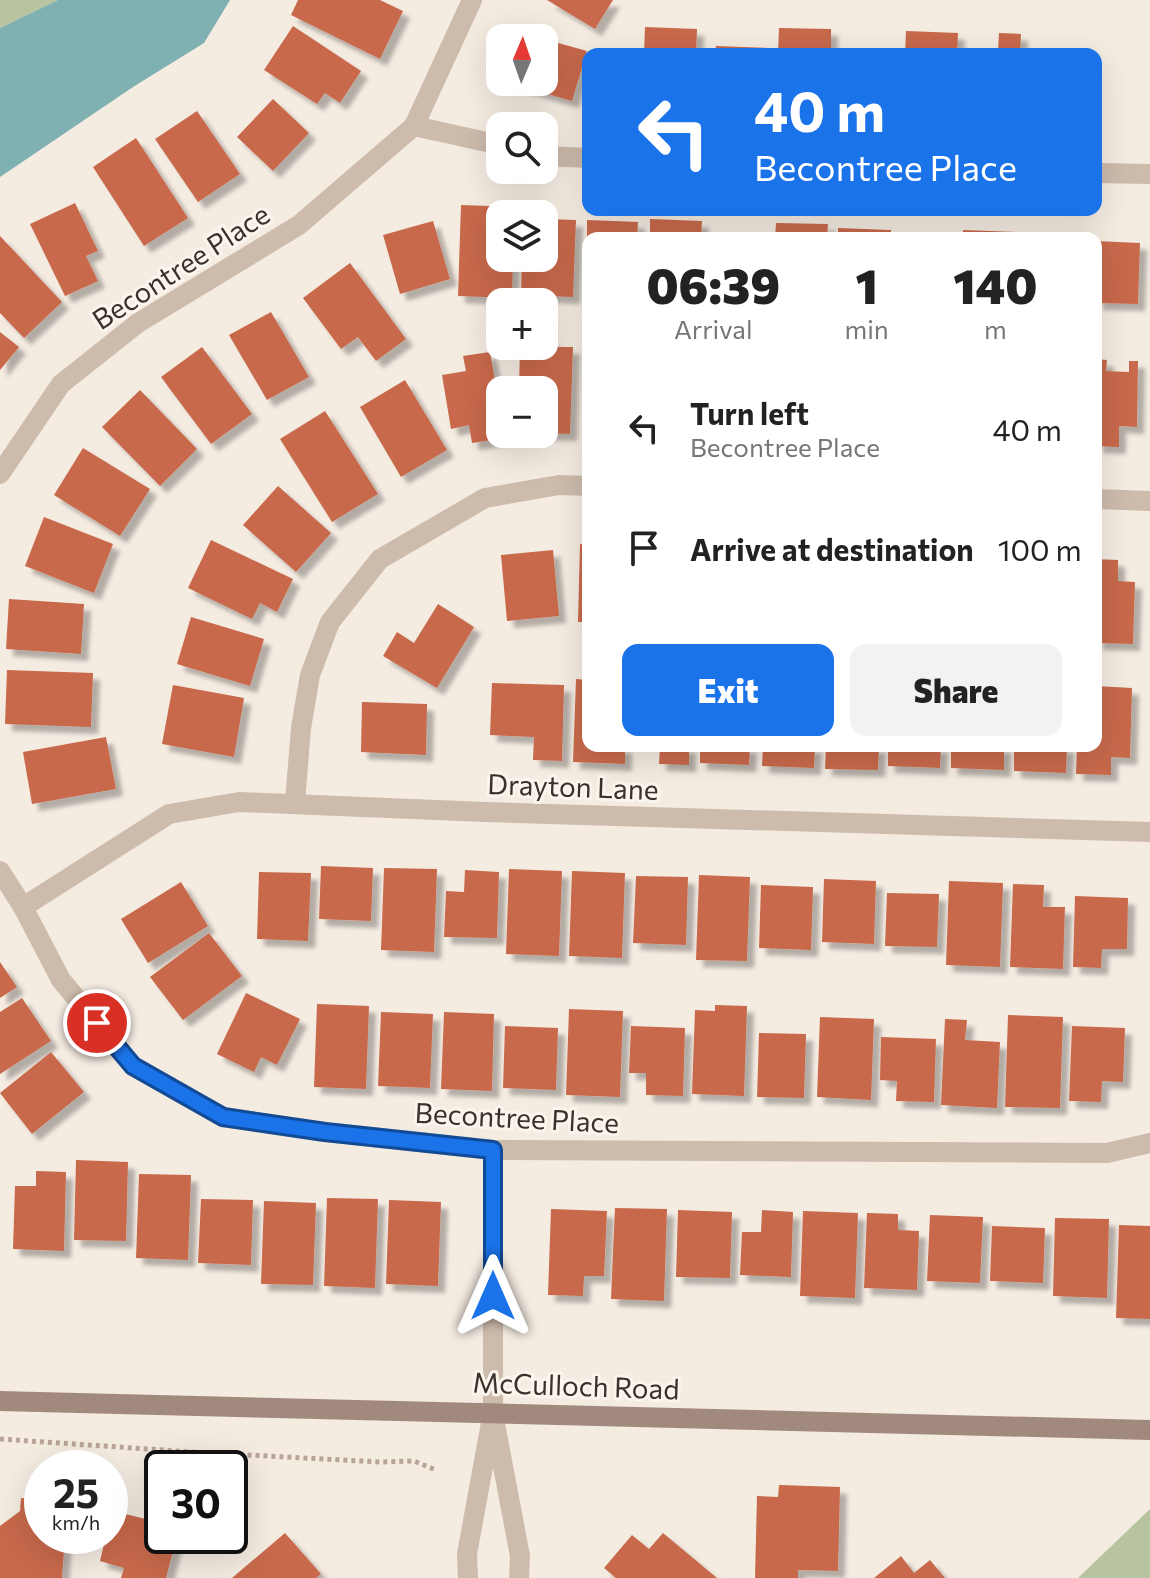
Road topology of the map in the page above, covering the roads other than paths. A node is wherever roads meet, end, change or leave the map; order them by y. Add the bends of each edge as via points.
1 (472, 0) edge
2 (414, 126) junction
3 (486, 142) edge
4 (558, 157) edge
5 (582, 158) edge
6 (1102, 173) edge
7 (1150, 174) edge
8 (0, 474) edge
9 (582, 486) edge
10 (1102, 499) edge
11 (1150, 501) edge
12 (295, 802) junction
13 (1150, 832) edge
14 (0, 871) edge
15 (23, 907) junction
16 (1150, 1143) edge
17 (493, 1150) junction
18 (0, 1401) edge
19 (493, 1412) junction
20 (1150, 1430) edge
21 (468, 1578) edge
22 (519, 1578) edge

1 - 2 street, Becontree Place
2 - 3 street
2 - 8 street, Becontree Place via 299,225 138,323 61,384
4 - 5 street
6 - 7 street
9 - 12 street via 485,498 380,559 330,622 310,675
10 - 11 street
12 - 13 street, Drayton Lane
12 - 15 street, Drayton Lane via 239,802 169,814
14 - 15 street, Becontree Place
15 - 17 street, Becontree Place via 61,980 133,1066 223,1117
16 - 17 street, Becontree Place via 1107,1153
17 - 19 street
18 - 19 main road, McCulloch Road
19 - 20 main road, McCulloch Road
19 - 21 street via 467,1554
19 - 22 street via 520,1556

